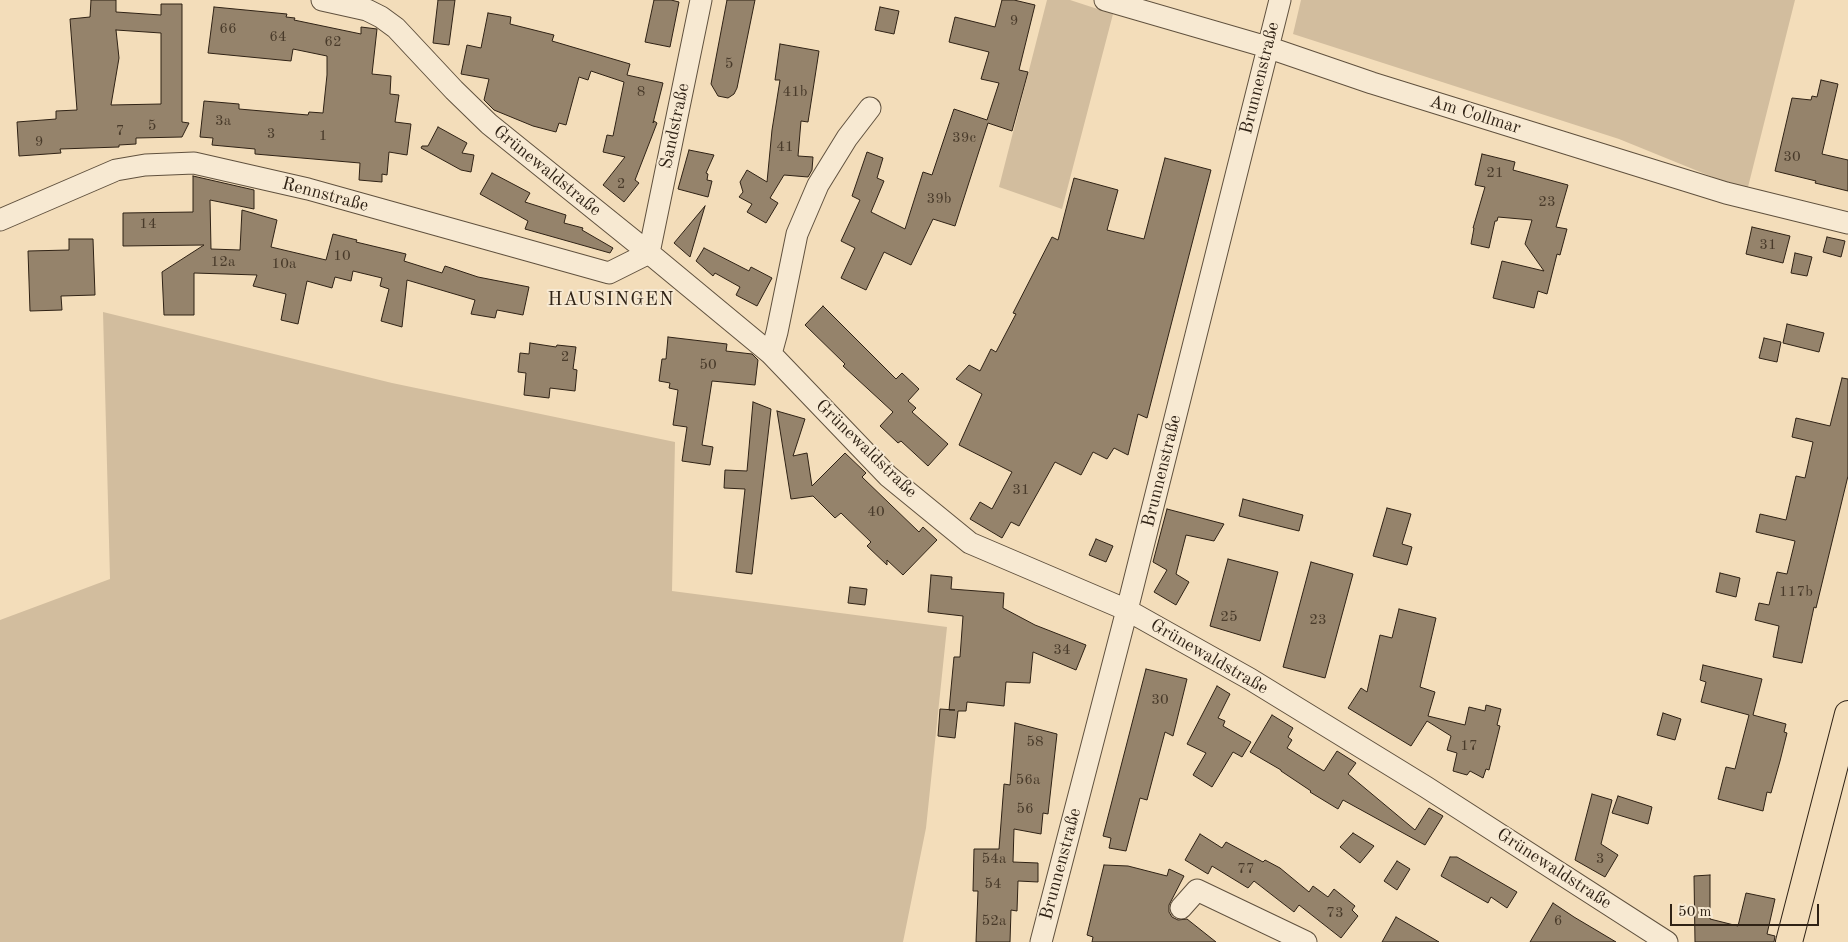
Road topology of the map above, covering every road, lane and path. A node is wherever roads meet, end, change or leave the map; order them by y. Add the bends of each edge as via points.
1 (322, 0) edge
2 (701, 0) edge
3 (1104, 0) edge
4 (1280, 0) edge
5 (1267, 47) junction
6 (870, 108) dead end
7 (0, 220) edge
8 (1848, 223) edge
9 (649, 252) junction
10 (771, 354) junction
11 (1127, 610) junction
12 (1848, 714) edge
13 (1181, 908) dead end
14 (1040, 942) edge
15 (1306, 942) edge
16 (1667, 942) edge
17 (1789, 942) edge

1 - 9 street, Grünewaldstraße via 366,10 396,28 489,124
2 - 9 street, Sandstraße
3 - 5 street, Am Collmar
4 - 5 street, Brunnenstraße
5 - 8 street, Am Collmar via 1372,83 1740,196
5 - 11 street, Brunnenstraße
6 - 10 street via 818,185 797,234
7 - 9 street, Rennstraße via 116,170 194,163 308,189 609,273
9 - 10 street, Grünewaldstraße
10 - 11 street, Grünewaldstraße via 888,476 970,543
11 - 14 street, Brunnenstraße
11 - 16 street, Grünewaldstraße via 1250,679 1409,776
12 - 17 main road
13 - 15 street via 1197,890

